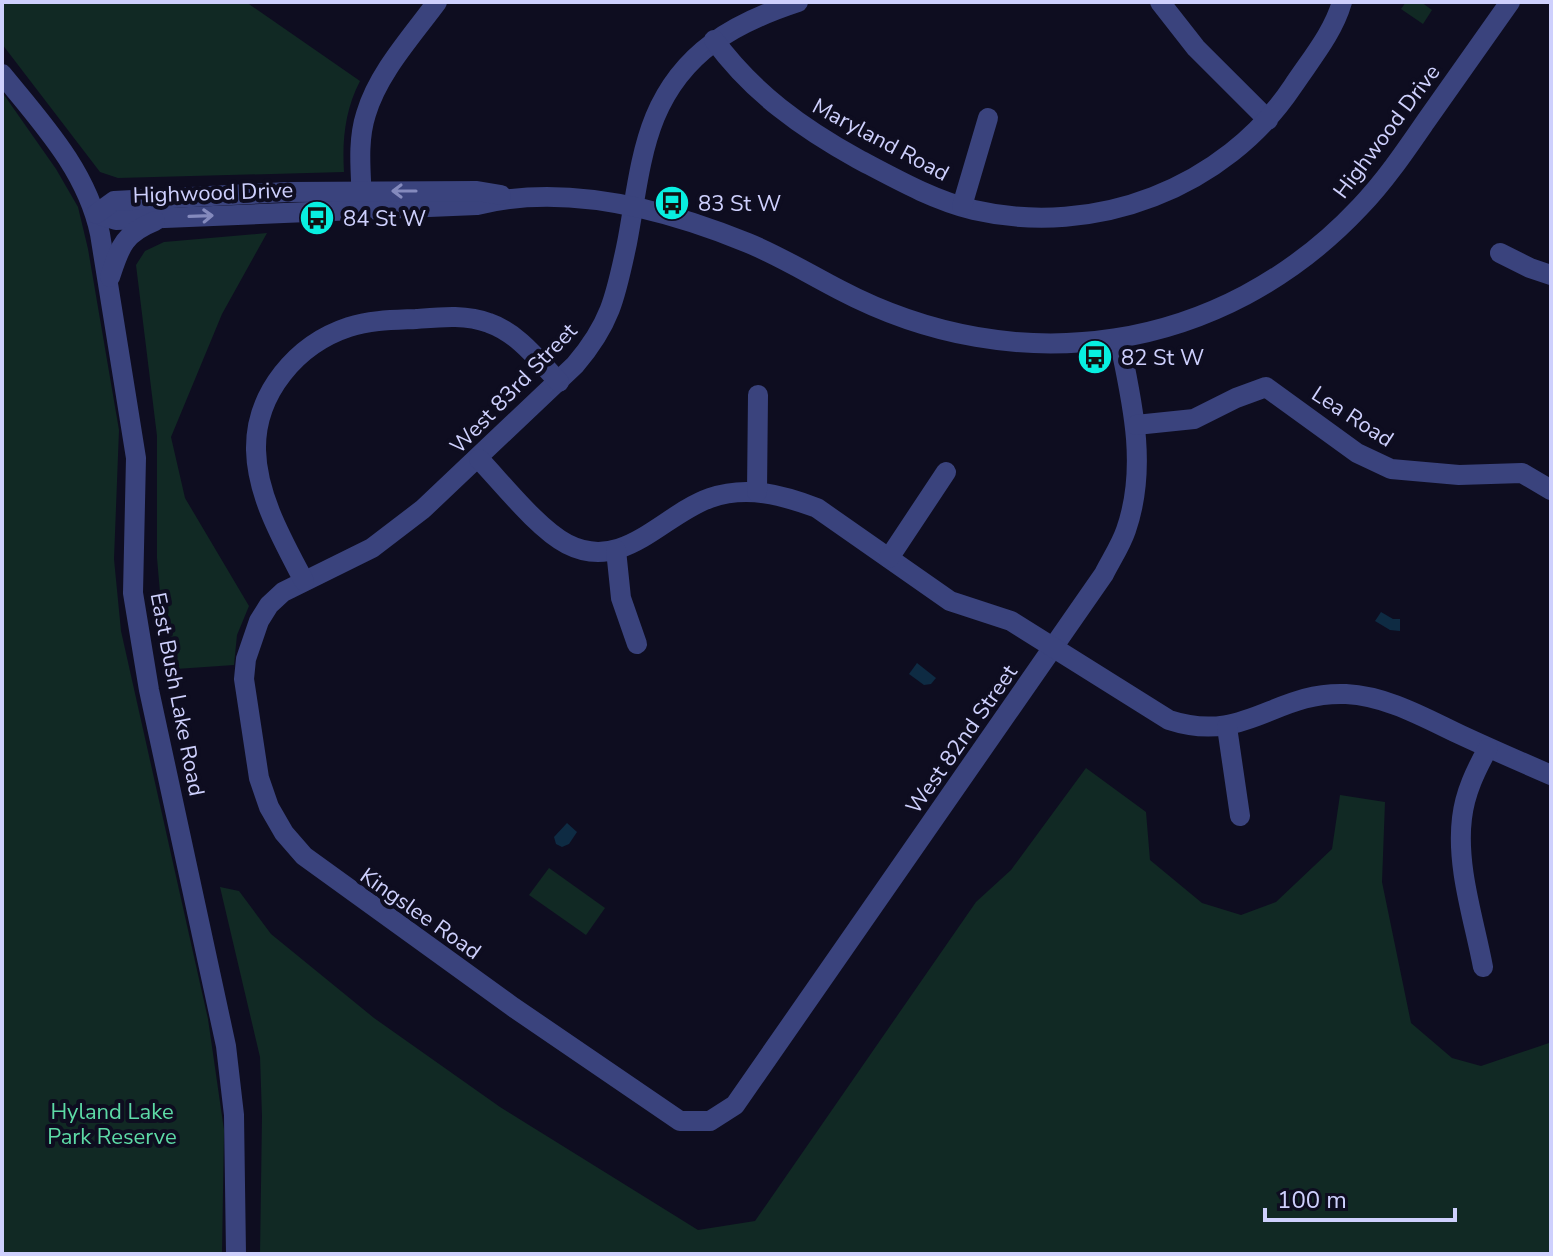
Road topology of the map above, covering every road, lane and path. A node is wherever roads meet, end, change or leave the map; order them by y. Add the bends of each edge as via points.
1 (437, 2) edge
2 (798, 2) edge
3 (1160, 2) edge
4 (1342, 2) edge
5 (1510, 2) edge
6 (714, 40) junction
7 (2, 74) edge
8 (988, 118) dead end
9 (1268, 120) junction
10 (362, 200) junction
11 (962, 206) junction
12 (634, 208) junction
13 (96, 214) junction
14 (163, 218) junction
15 (1500, 253) dead end
16 (1551, 275) edge
17 (108, 285) junction
18 (1119, 339) junction
19 (559, 382) junction
20 (758, 395) dead end
21 (1136, 425) junction
22 (479, 459) junction
23 (946, 472) dead end
24 (1551, 490) edge
25 (757, 492) junction
26 (616, 550) junction
27 (889, 558) junction
28 (304, 581) junction
29 (252, 639) joint
30 (637, 644) dead end
31 (1053, 648) junction
32 (1227, 727) junction
33 (1488, 748) junction
34 (1551, 775) edge
35 (1240, 816) dead end
36 (1483, 967) dead end
37 (710, 1121) joint
38 (236, 1254) edge

1 - 10 street via 386,73 366,113 360,156
2 - 6 street, West 83rd Street via 739,24
3 - 9 street via 1196,48
4 - 9 street, Maryland Road via 1326,37
5 - 18 street, Highwood Drive via 1376,190 1335,233 1267,283 1223,307
6 - 11 street, Maryland Road via 759,91 815,135 900,182
6 - 12 street, West 83rd Street via 689,63 655,118
7 - 13 street, East Bush Lake Road via 58,144
8 - 11 street
9 - 11 street, Maryland Road via 1206,172 1133,205 1055,218 1014,217
10 - 12 street, Highwood Drive via 477,191
10 - 13 street, Highwood Drive via 114,201
14 -> 10 street, Highwood Drive
12 - 18 street, Highwood Drive via 749,243 886,312 933,328 1030,344
12 - 19 street, West 83rd Street via 608,319
13 - 14 street, Highwood Drive via 116,220
13 - 17 street, East Bush Lake Road
14 - 17 street via 124,240
15 - 16 street
17 - 38 street, East Bush Lake Road via 136,458 133,593 139,632 226,1046 234,1115
18 - 21 street, West 82nd Street
19 - 22 street, West 83rd Street
19 - 28 street via 509,334 468,318 352,326 303,351 270,393 256,447 265,500
20 - 25 street
21 - 24 street, Lea Road via 1194,419 1266,387 1357,453 1391,469 1522,473
21 - 31 street, West 82nd Street via 1136,488 1126,530 1104,574
22 - 26 street via 566,543 584,551
22 - 28 street, West 83rd Street via 372,548
23 - 27 street
25 - 26 street via 739,492 687,508 643,539
25 - 27 street via 817,508
26 - 30 street via 621,598
27 - 31 street via 950,601 1011,621
28 - 29 street, West 83rd Street via 269,605
29 - 37 street, Kingslee Road via 244,679 259,778 284,833 304,856 680,1121
31 - 32 street via 1169,720 1191,727
31 - 37 street, West 82nd Street via 735,1105
32 - 33 street via 1287,703 1346,694 1405,709
32 - 35 street
33 - 34 street
33 - 36 street via 1467,793 1461,839

